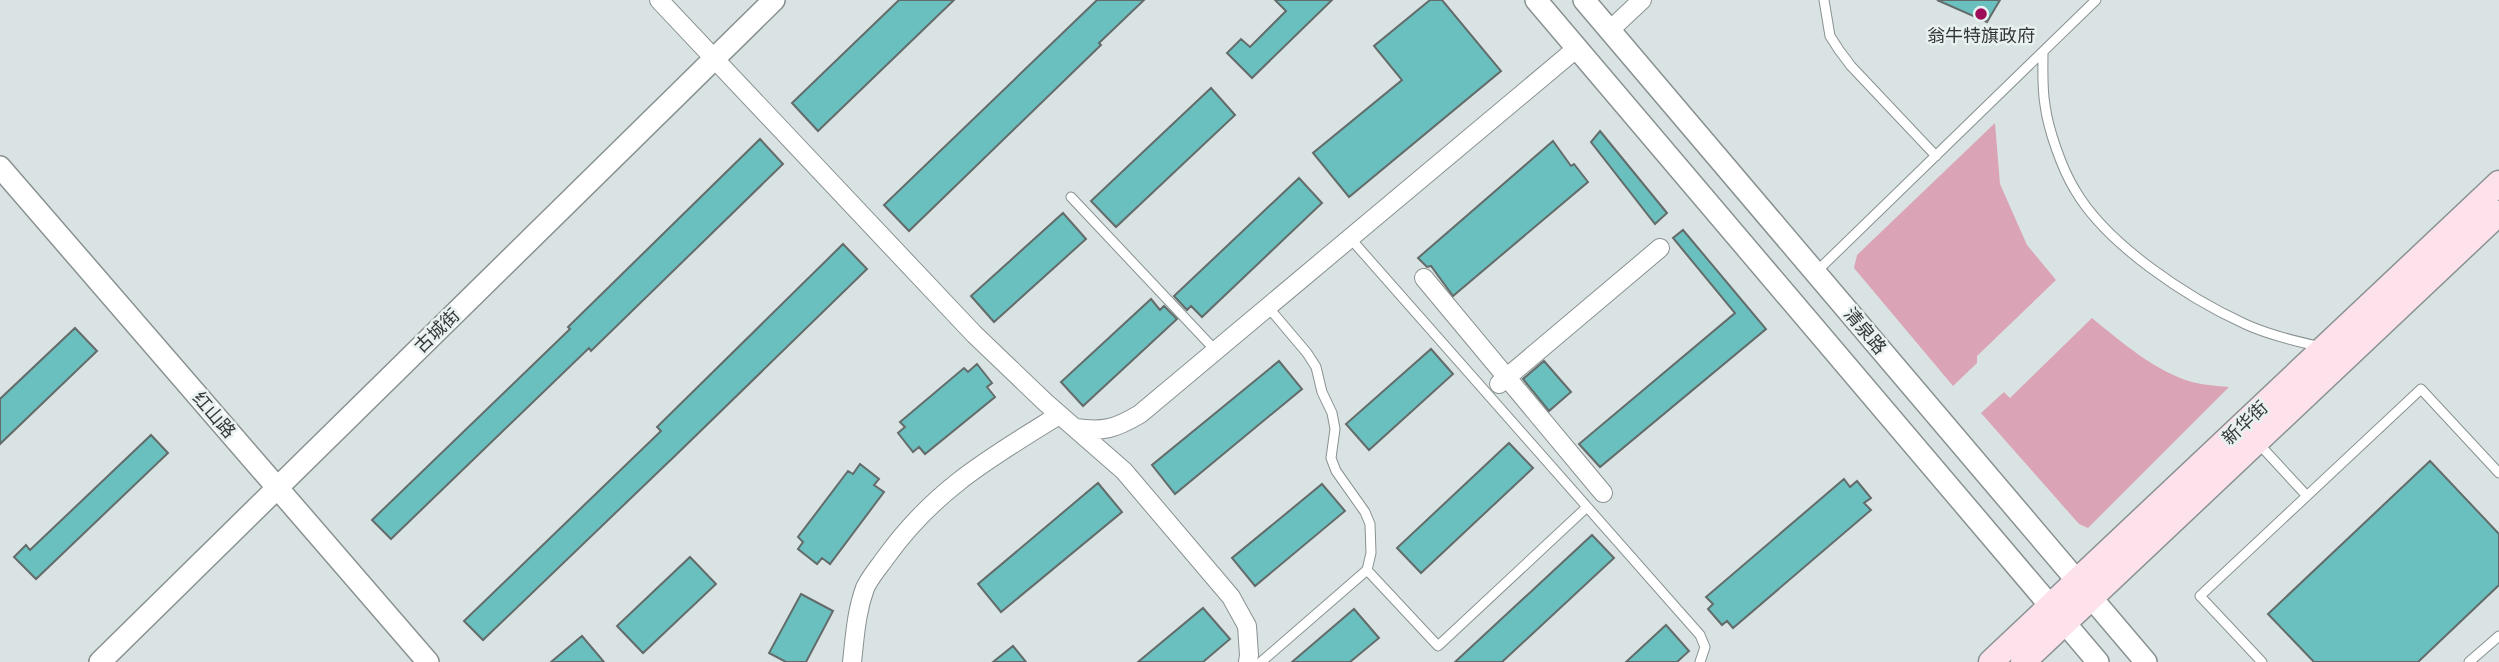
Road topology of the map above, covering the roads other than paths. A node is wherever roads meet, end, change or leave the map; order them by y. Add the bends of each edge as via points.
1 (659, 0) edge
2 (774, 0) edge
3 (1536, 0) edge
4 (1584, 0) edge
5 (1642, 0) edge
6 (1824, 0) edge
7 (2096, 0) edge
8 (1610, 30) junction
9 (1577, 48) junction
10 (2043, 52) junction
11 (713, 60) junction
12 (1936, 156) junction
13 (0, 167) edge
14 (2499, 183) edge
15 (1071, 197) dead end
16 (2499, 214) edge
17 (1350, 238) junction
18 (1660, 248) dead end
19 (1815, 272) junction
20 (1424, 278) dead end
21 (1268, 307) junction
22 (2324, 348) junction
23 (1216, 351) junction
24 (1502, 381) junction
25 (1059, 415) junction
26 (1074, 428) junction
27 (2257, 442) junction
28 (2499, 472) edge
29 (277, 488) junction
30 (1603, 494) dead end
31 (2307, 496) junction
32 (1587, 507) junction
33 (1367, 570) junction
34 (2084, 589) junction
35 (2058, 614) junction
36 (2499, 636) edge
37 (100, 662) edge
38 (428, 662) edge
39 (852, 662) edge
40 (1248, 662) edge
41 (1261, 662) edge
42 (1700, 662) edge
43 (1990, 662) edge
44 (2023, 662) edge
45 (2098, 662) edge
46 (2146, 662) edge
47 (2262, 662) edge
48 (2469, 662) edge

1 - 11 street
2 - 11 street, 古城街
3 - 9 street, 清泉路
4 - 8 street, 清泉路
5 - 8 street
6 - 12 lane via 1830,36 1839,50
7 - 10 lane
8 - 19 street, 清泉路
9 - 17 street
9 - 35 street, 清泉路
10 - 12 lane
10 - 22 lane via 2045,105 2057,148 2075,190 2102,224 2159,274 2198,299 2273,335
11 - 25 street via 974,334
11 - 29 street, 古城街
12 - 19 lane
13 - 29 street, 红山路
14 - 22 main road, 新华街
15 - 23 lane
16 - 27 main road, 新华街
17 - 21 street
17 - 32 lane
18 - 24 street
19 - 34 street, 清泉路
20 - 24 street
21 - 23 street
21 - 33 lane via 1316,367 1335,429 1331,458 1370,524
22 - 34 main road, 新华街
23 - 26 street via 1122,424 1097,431
24 - 30 street
25 - 26 street
25 - 39 street via 969,471 901,536 867,585 856,615
26 - 40 street via 1124,471 1231,597 1247,626
27 - 31 lane
27 - 34 main road, 新华街
28 - 31 lane via 2421,389
29 - 37 street, 古城街
29 - 38 street, 红山路
31 - 47 lane via 2200,596
32 - 33 lane via 1438,646
32 - 42 lane via 1700,635 1705,647
33 - 41 lane
34 - 35 main road, 新华街
34 - 46 street, 清泉路
35 - 43 main road, 新华街
35 - 44 main road, 新华街
35 - 45 street, 清泉路
36 - 48 lane

